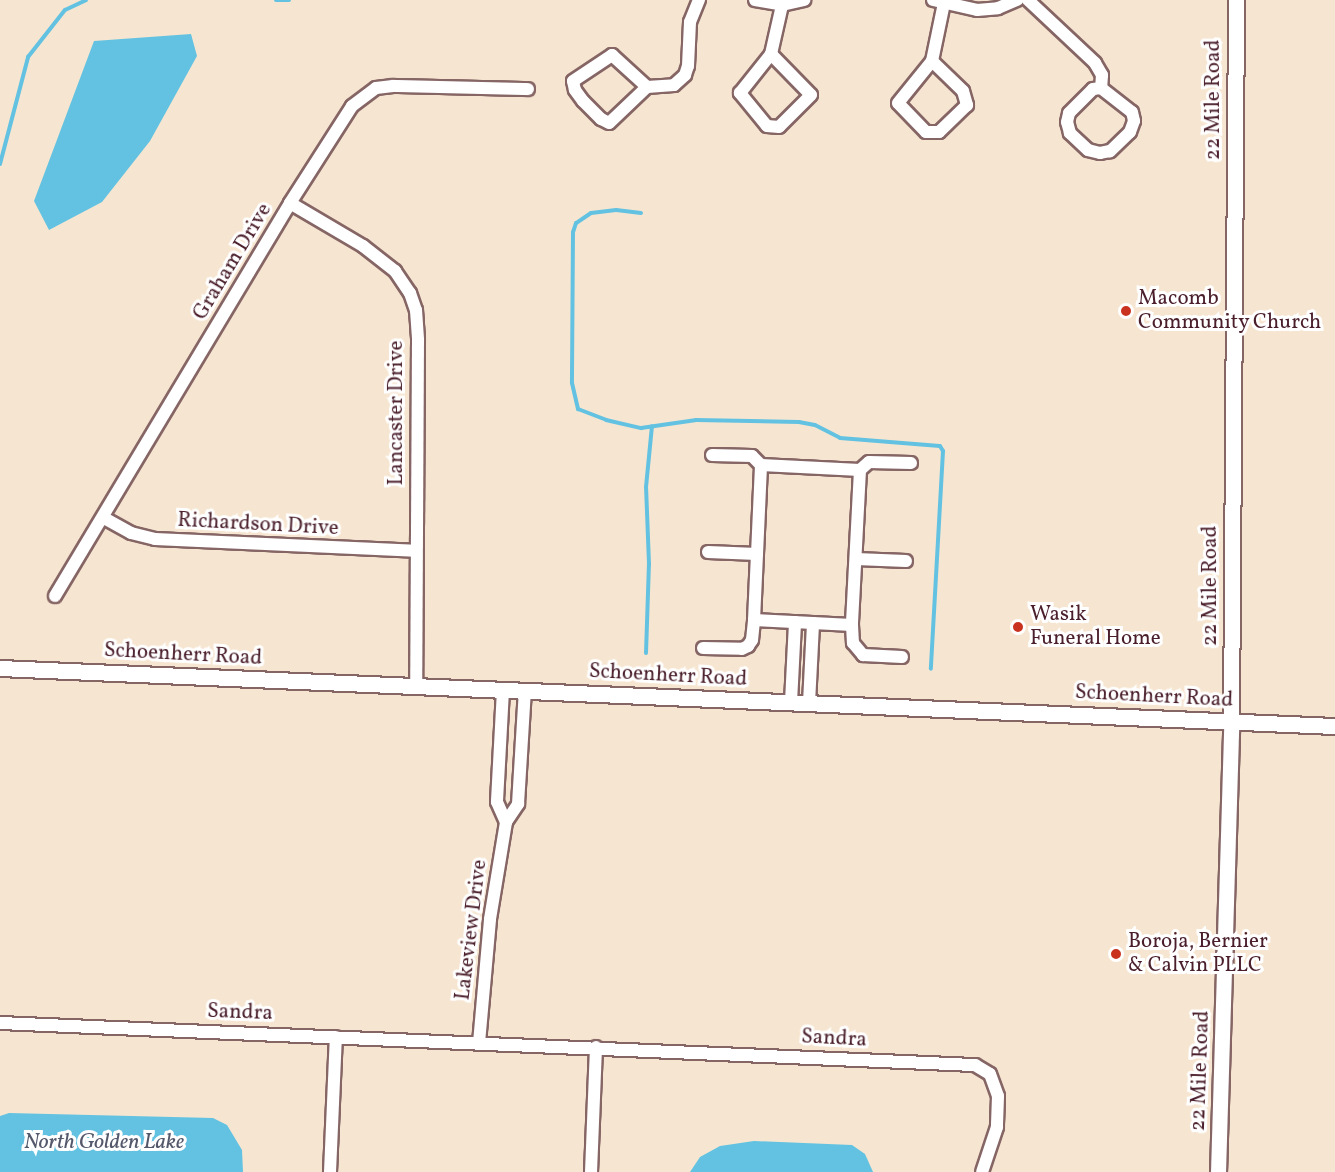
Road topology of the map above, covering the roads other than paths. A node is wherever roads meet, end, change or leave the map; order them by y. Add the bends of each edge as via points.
1 (699, 0) edge
2 (754, 0) edge
3 (1017, 0) edge
4 (1028, 0) edge
5 (1236, 0) edge
6 (798, 1) edge
7 (939, 2) edge
8 (963, 4) edge
9 (782, 5) junction
10 (771, 54) junction
11 (932, 62) junction
12 (647, 87) junction
13 (1101, 87) junction
14 (528, 88) dead end
15 (290, 203) junction
16 (712, 454) dead end
17 (911, 463) dead end
18 (761, 465) junction
19 (860, 470) junction
20 (104, 518) junction
21 (416, 551) junction
22 (708, 552) dead end
23 (757, 554) junction
24 (856, 559) junction
25 (906, 561) dead end
26 (55, 596) dead end
27 (754, 620) junction
28 (795, 622) junction
29 (813, 623) junction
30 (852, 625) junction
31 (703, 648) dead end
32 (902, 657) dead end
33 (0, 668) edge
34 (416, 685) junction
35 (503, 690) junction
36 (525, 691) junction
37 (791, 702) junction
38 (809, 703) junction
39 (1231, 722) junction
40 (1335, 726) edge
41 (506, 822) junction
42 (0, 1023) edge
43 (336, 1037) junction
44 (479, 1043) junction
45 (596, 1047) junction
46 (330, 1172) edge
47 (591, 1172) edge
48 (982, 1172) edge
49 (1218, 1172) edge

1 - 12 street via 690,22 685,75 674,85
2 - 9 street
3 - 8 street via 998,8
4 - 13 street via 1095,63 1102,75
5 - 39 street, 22 Mile Road
6 - 9 street
7 - 8 street
7 - 11 street
9 - 10 street
10 - 10 street via 740,93 767,126 779,127 811,95
11 - 11 street via 898,103 926,132 939,132 967,105 963,90
12 - 12 street via 612,55 573,81 583,101 609,123
13 - 13 street via 1093,89 1069,113 1067,122 1070,133 1088,150 1100,153 1110,151 1130,132 1134,121 1132,112
14 - 15 street, Graham Drive via 376,88 359,99 341,119
15 - 20 street, Graham Drive
15 - 21 street, Lancaster Drive via 379,257 403,280 413,301 418,340
16 - 18 street via 752,456
17 - 19 street via 869,462
18 - 19 street
18 - 23 street
19 - 24 street
20 - 21 street, Richardson Drive via 131,533 155,539
20 - 26 street, Graham Drive
21 - 34 street, Lancaster Drive
22 - 23 street
23 - 27 street
24 - 25 street
24 - 30 street
27 - 28 street
27 - 31 street via 748,646
28 - 29 street
28 - 37 street
29 - 30 street
29 - 38 street
30 - 32 street via 853,643 863,655
33 - 34 street, Schoenherr Road
34 - 35 street, Schoenherr Road
35 - 36 street, Schoenherr Road
35 - 41 street, Lakeview Drive via 497,802
36 - 37 street, Schoenherr Road
36 - 41 street, Lakeview Drive via 518,804
37 - 38 street, Schoenherr Road
38 - 39 street, Schoenherr Road
39 - 40 street, Schoenherr Road
39 - 49 street, 22 Mile Road
41 - 44 street, Lakeview Drive via 490,918
42 - 43 street, Sandra
43 - 44 street, Sandra
43 - 46 street
44 - 45 street, Sandra
45 - 47 street
45 - 48 street, Sandra via 975,1065 990,1074 998,1096 997,1127

